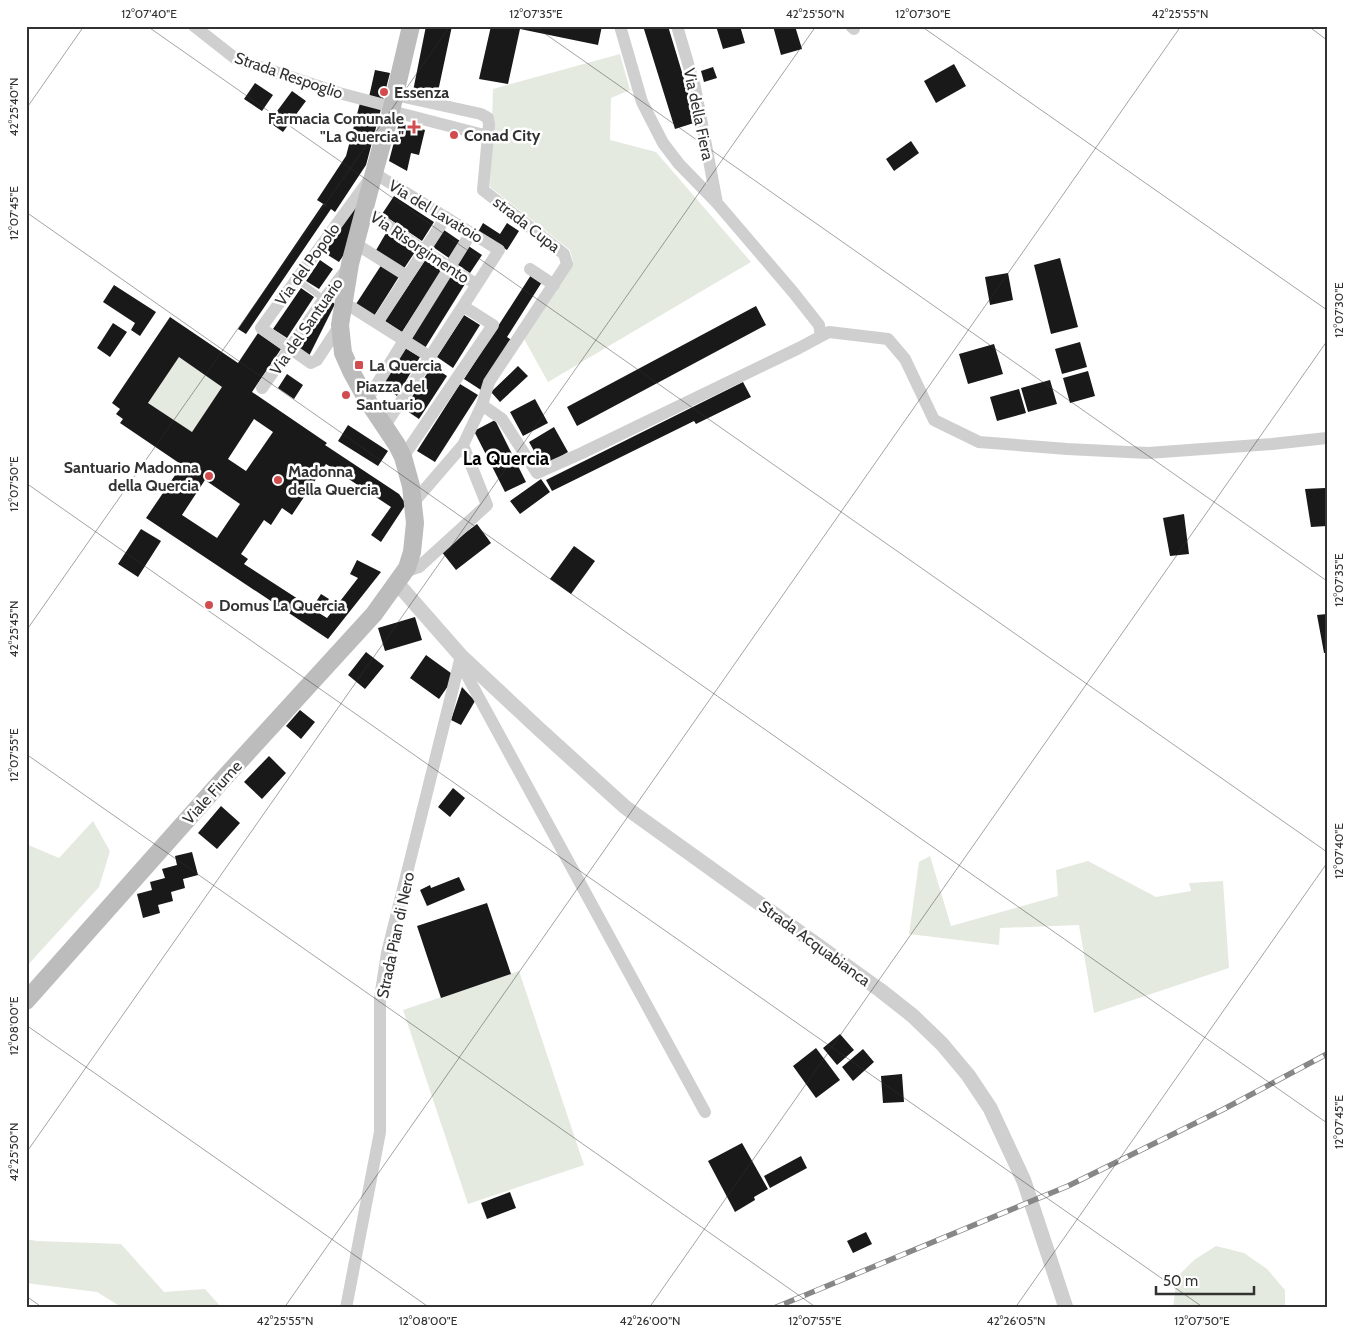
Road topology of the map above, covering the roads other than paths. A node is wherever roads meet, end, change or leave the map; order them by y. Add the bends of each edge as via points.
1 (194, 26) edge
2 (412, 26) edge
3 (620, 26) edge
4 (677, 26) edge
5 (393, 105) junction
6 (488, 136) junction
7 (374, 173) junction
8 (716, 204) junction
9 (365, 207) junction
10 (446, 217) junction
11 (471, 233) junction
12 (356, 244) junction
13 (424, 251) junction
14 (350, 264) junction
15 (449, 267) junction
16 (530, 269) dead end
17 (407, 276) junction
18 (296, 279) junction
19 (476, 284) junction
20 (554, 285) junction
21 (324, 299) junction
22 (462, 306) junction
23 (342, 307) junction
24 (377, 323) junction
25 (340, 325) junction
26 (821, 336) junction
27 (404, 340) junction
28 (290, 348) junction
29 (429, 356) junction
30 (262, 388) dead end
31 (367, 400) junction
32 (482, 405) junction
33 (384, 427) junction
34 (1327, 438) edge
35 (463, 445) junction
36 (403, 457) junction
37 (413, 504) junction
38 (400, 578) junction
39 (462, 656) junction
40 (26, 1001) edge
41 (705, 1112) dead end
42 (346, 1308) edge
43 (1066, 1308) edge

1 - 5 street, Strada Respoglio via 236,59 339,93
2 - 5 main road, Via del Santuario
3 - 8 street, Via della Fiera via 642,102 662,143
4 - 8 street, Via della Fiera via 695,87
5 - 6 street
5 - 6 street via 485,116 489,121
5 - 7 main road, Via del Santuario
6 - 20 street, strada Cupa via 483,190 564,254 567,264
7 - 9 main road, Via del Santuario
7 - 10 street, Via del Lavatoio
7 - 18 street, Via del Popolo
8 - 26 street, Via della Fiera via 793,292 819,325
9 - 12 main road, Via del Santuario
9 - 13 street, Via Risorgimento
10 - 11 street, Via del Lavatoio
10 - 13 street
11 - 15 street
11 - 19 street, Via del Lavatoio via 499,250
12 - 14 main road, Via del Santuario
12 - 17 street
13 - 15 street, Via Risorgimento
13 - 17 street
14 - 21 street, Via del Santuario
14 - 23 main road, Via del Santuario
15 - 19 street, Via Risorgimento
15 - 27 street
16 - 20 street
17 - 24 street
18 - 21 lane
18 - 28 street, Via del Popolo via 261,328
19 - 22 street
20 - 32 street, strada Cupa via 489,382
21 - 28 street, Via del Santuario
22 - 29 street
22 - 36 street via 493,325
23 - 24 street via 353,308
23 - 25 main road, Via del Santuario
24 - 27 street
25 - 28 street via 311,363
25 - 31 main road, Via del Santuario via 343,353
26 - 32 street via 537,473 502,419
26 - 34 street via 829,332 888,339 905,359 934,420 979,442 1148,453
27 - 29 street
27 - 31 street
28 - 30 street, Via del Santuario
29 - 33 street
31 - 33 main road, Via del Santuario
32 - 35 street, strada Cupa
33 - 36 main road, Via del Santuario
35 - 37 street, strada Cupa
35 - 38 street via 488,506 419,567
36 - 37 main road, Via del Santuario
37 - 38 main road, Via del Santuario via 412,552
38 - 39 street, Strada Acquabianca
38 - 40 main road, Viale Fiume via 374,614
39 - 41 street, Strada Acquabianca via 465,672
39 - 42 street, Strada Pian di Nero via 387,953 380,998 380,1132
39 - 43 street, Strada Acquabianca via 625,807 880,990 942,1044 990,1108 1024,1181

